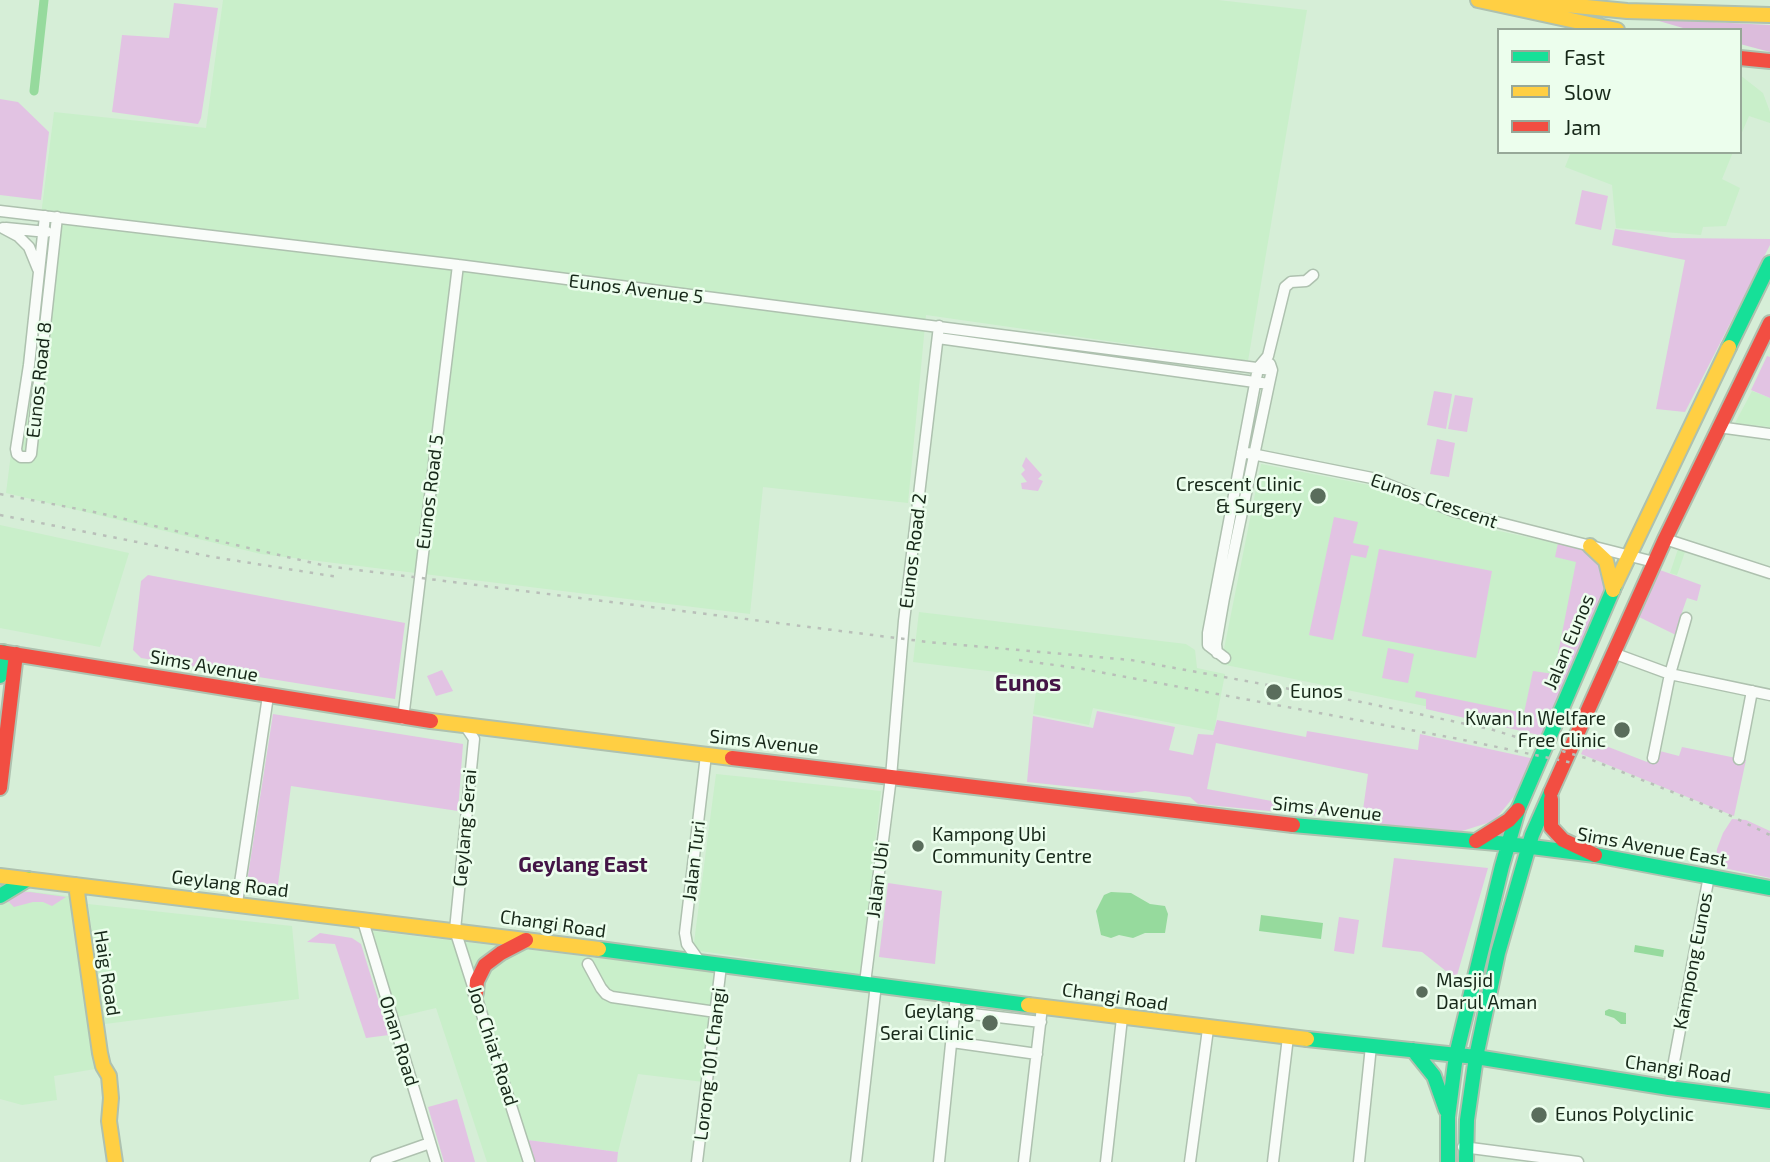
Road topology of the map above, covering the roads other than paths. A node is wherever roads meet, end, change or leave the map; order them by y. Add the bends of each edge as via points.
1 (1478, 0) edge
2 (1515, 0) edge
3 (1770, 15) edge
4 (1608, 28) edge
5 (1743, 58) edge
6 (1770, 61) edge
7 (1770, 75) edge
8 (0, 211) edge
9 (45, 216) junction
10 (58, 217) junction
11 (1, 227) edge
12 (42, 231) junction
13 (55, 232) junction
14 (1770, 263) edge
15 (458, 265) junction
16 (38, 270) junction
17 (1313, 275) dead end
18 (1294, 282) junction
19 (1310, 292) dead end
20 (1770, 323) edge
21 (939, 326) junction
22 (938, 338) junction
23 (1268, 356) junction
24 (1258, 368) junction
25 (1272, 370) junction
26 (1255, 382) junction
27 (1269, 384) junction
28 (1718, 427) junction
29 (1770, 434) edge
30 (1242, 452) junction
31 (1254, 455) junction
32 (1662, 482) junction
33 (1687, 492) junction
34 (1665, 539) junction
35 (1590, 546) junction
36 (1629, 555) junction
37 (1654, 562) junction
38 (1770, 572) edge
39 (1613, 590) junction
40 (1686, 618) dead end
41 (6, 653) edge
42 (1613, 653) junction
43 (1670, 674) junction
44 (0, 676) edge
45 (1752, 691) junction
46 (1770, 695) edge
47 (268, 696) junction
48 (403, 719) junction
49 (466, 727) junction
50 (706, 755) junction
51 (1653, 758) dead end
52 (1739, 759) dead end
53 (891, 777) junction
54 (0, 788) edge
55 (1551, 788) junction
56 (1518, 810) junction
57 (1476, 841) junction
58 (1508, 844) junction
59 (1527, 847) junction
60 (1595, 855) junction
61 (0, 876) edge
62 (1709, 876) junction
63 (28, 879) junction
64 (76, 885) junction
65 (1770, 888) edge
66 (0, 896) edge
67 (237, 903) junction
68 (363, 921) junction
69 (455, 930) junction
70 (526, 940) junction
71 (700, 963) junction
72 (588, 964) dead end
73 (721, 966) junction
74 (870, 984) junction
75 (476, 993) junction
76 (956, 995) junction
77 (1042, 1006) junction
78 (716, 1012) junction
79 (955, 1012) junction
80 (1122, 1018) junction
81 (1041, 1022) junction
82 (1208, 1029) junction
83 (1288, 1037) junction
84 (952, 1042) junction
85 (1371, 1046) junction
86 (1413, 1050) junction
87 (1037, 1054) junction
88 (1456, 1055) junction
89 (1476, 1057) junction
90 (1669, 1088) junction
91 (1770, 1101) edge
92 (1448, 1117) junction
93 (430, 1143) junction
94 (1466, 1155) edge
95 (1448, 1161) edge
96 (115, 1162) edge
97 (376, 1162) edge
98 (436, 1162) edge
99 (529, 1162) edge
100 (697, 1162) edge
101 (856, 1162) edge
102 (939, 1162) edge
103 (1024, 1162) edge
104 (1106, 1162) edge
105 (1191, 1162) edge
106 (1273, 1162) edge
107 (1359, 1162) edge
108 (1578, 1162) edge

1 - 4 main road
2 - 3 main road via 1627,11
5 - 6 main road
5 - 7 main road
8 - 9 street, Eunos Avenue 5
9 - 10 street, Eunos Avenue 5
9 - 12 street, Eunos Road 8
10 - 13 street, Eunos Road 8
10 - 15 street, Eunos Avenue 5
11 - 12 street
11 - 16 street via 29,247
12 - 13 street
12 - 16 street, Eunos Road 8
13 - 16 street, Eunos Road 8 via 27,458 18,456 16,449
14 - 32 main road, Jalan Eunos
15 - 21 street, Eunos Avenue 5
15 - 48 street, Eunos Road 5
17 - 18 street
18 - 19 street
18 - 23 street via 1284,290
20 - 28 main road
21 - 22 street, Eunos Road 2
21 - 24 street, Eunos Avenue 5
22 - 26 street
22 - 53 street, Eunos Road 2 via 904,621
23 - 24 street
23 - 25 street
24 - 25 street, Eunos Avenue 5
24 - 26 street
25 - 27 street
26 - 27 street
26 - 30 street
27 - 31 street
28 - 29 street
28 - 33 main road
30 - 31 street, Eunos Crescent
30 - 31 street via 1208,633 1208,645 1221,656 1216,644
31 - 35 street, Eunos Crescent via 1372,478 1453,511
32 - 33 main road via 1671,497
32 - 36 main road, Jalan Eunos
33 - 34 main road
34 - 37 main road
34 - 38 street
35 - 36 street, Eunos Crescent
35 - 39 main road via 1606,561
36 - 37 street, Eunos Crescent
36 - 39 main road, Jalan Eunos
37 - 42 main road
39 - 56 main road, Jalan Eunos
40 - 43 street
41 - 44 main road
41 - 47 main road, Sims Avenue
41 - 54 main road
42 - 43 street
42 - 55 main road
43 - 45 street
43 - 51 street
45 - 46 street
45 - 52 street
47 - 48 main road, Sims Avenue
47 - 67 street
48 - 49 main road, Sims Avenue
49 - 50 main road, Sims Avenue
49 - 69 street, Geylang Serai via 474,739
50 - 53 main road, Sims Avenue
50 - 71 street, Jalan Turi via 685,933
53 - 57 main road, Sims Avenue via 1257,821
53 - 74 street, Jalan Ubi
55 - 59 main road
55 - 60 main road via 1551,827 1563,840
56 - 57 main road
56 - 58 main road, Jalan Eunos
57 - 58 main road, Sims Avenue
58 - 59 main road, Sims Avenue
58 - 88 main road, Jalan Eunos
59 - 60 main road, Sims Avenue East
59 - 89 main road
60 - 62 main road, Sims Avenue East
61 - 63 main road, Geylang Road
62 - 65 main road, Sims Avenue East
62 - 90 street, Kampong Eunos
63 - 64 main road, Geylang Road
63 - 66 main road
64 - 67 main road, Geylang Road
64 - 96 main road, Haig Road
67 - 68 main road, Geylang Road
68 - 69 main road, Geylang Road
68 - 93 street, Onan Road
69 - 70 main road, Changi Road
69 - 75 street, Joo Chiat Road
70 - 71 main road, Changi Road
70 - 75 main road via 485,965
71 - 73 main road, Changi Road
72 - 78 street via 606,995
73 - 74 main road, Changi Road
73 - 78 street, Lorong 101 Changi
74 - 76 main road, Changi Road
74 - 101 street, Jalan Ubi via 868,1055
75 - 99 street, Joo Chiat Road
76 - 77 main road, Changi Road
76 - 79 street
77 - 80 main road, Changi Road
77 - 81 street
78 - 100 street, Lorong 101 Changi
79 - 81 street
79 - 84 street
80 - 82 main road, Changi Road
80 - 104 street
81 - 87 street
82 - 83 main road, Changi Road
82 - 105 street
83 - 85 main road, Changi Road
83 - 106 street
84 - 87 street
84 - 102 street
85 - 86 main road, Changi Road
85 - 107 street
86 - 88 main road, Changi Road
86 - 92 main road via 1434,1076
87 - 103 street
88 - 89 main road, Changi Road
88 - 92 main road, Jalan Eunos
89 - 90 main road, Changi Road
89 - 94 main road
90 - 91 main road, Changi Road
92 - 95 main road
93 - 97 street
93 - 98 street, Onan Road
94 - 95 street via 1456,1148
94 - 108 street

